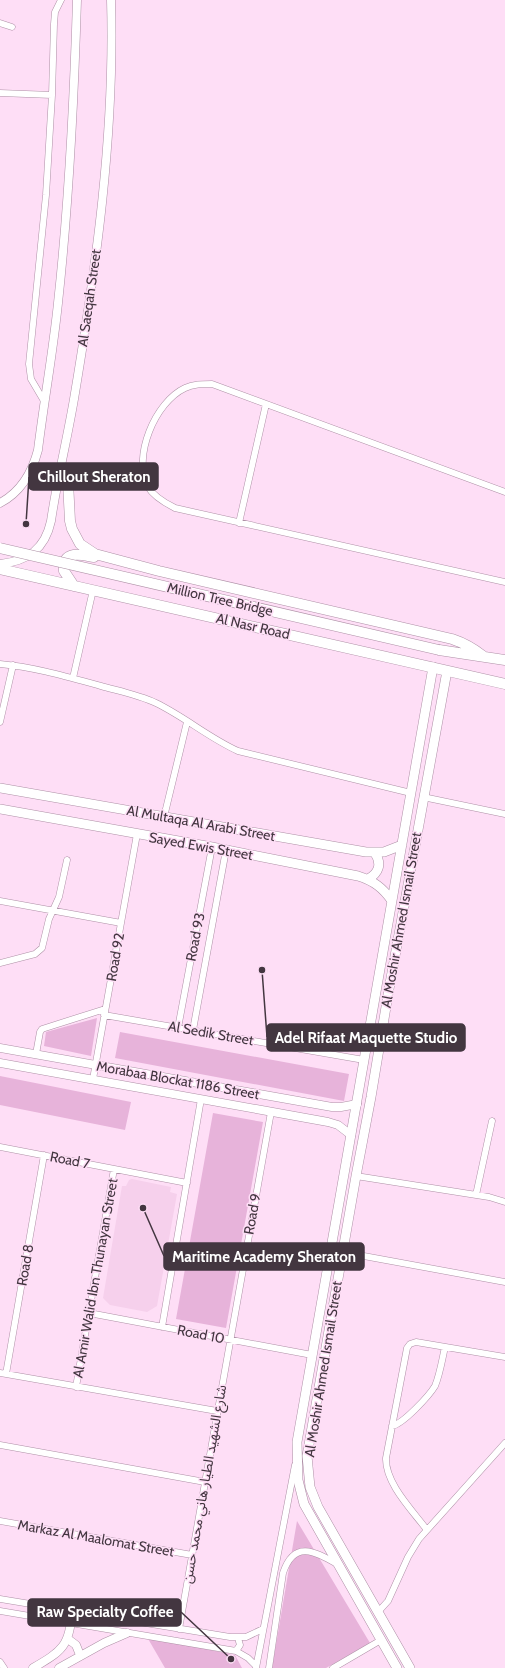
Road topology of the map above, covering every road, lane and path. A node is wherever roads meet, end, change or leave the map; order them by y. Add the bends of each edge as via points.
1 (61, 0) edge
2 (77, 0) edge
3 (111, 0) edge
4 (0, 23) edge
5 (12, 27) dead end
6 (0, 93) edge
7 (52, 95) junction
8 (44, 401) junction
9 (266, 404) junction
10 (61, 472) junction
11 (505, 492) edge
12 (0, 503) edge
13 (239, 522) junction
14 (0, 548) edge
15 (104, 558) junction
16 (0, 564) edge
17 (0, 569) edge
18 (505, 582) edge
19 (74, 586) junction
20 (93, 590) junction
21 (483, 656) junction
22 (505, 660) edge
23 (0, 664) edge
24 (13, 665) junction
25 (432, 667) junction
26 (447, 671) junction
27 (73, 678) junction
28 (505, 684) edge
29 (428, 694) junction
30 (443, 696) junction
31 (0, 722) edge
32 (187, 722) junction
33 (0, 788) edge
34 (411, 793) junction
35 (423, 797) junction
36 (0, 809) edge
37 (505, 814) edge
38 (164, 817) junction
39 (137, 834) junction
40 (402, 845) junction
41 (212, 847) junction
42 (226, 850) junction
43 (375, 853) junction
44 (67, 860) dead end
45 (368, 879) junction
46 (0, 901) edge
47 (392, 901) junction
48 (53, 911) junction
49 (121, 923) junction
50 (0, 963) edge
51 (377, 986) junction
52 (389, 989) junction
53 (105, 1012) junction
54 (178, 1028) junction
55 (194, 1030) junction
56 (0, 1048) edge
57 (36, 1054) junction
58 (364, 1060) junction
59 (0, 1063) edge
60 (95, 1065) junction
61 (93, 1080) junction
62 (193, 1082) junction
63 (213, 1086) junction
64 (190, 1097) junction
65 (201, 1099) junction
66 (210, 1101) junction
67 (357, 1104) junction
68 (271, 1112) junction
69 (492, 1121) dead end
70 (351, 1135) junction
71 (0, 1147) edge
72 (44, 1155) junction
73 (114, 1169) junction
74 (356, 1176) junction
75 (186, 1183) junction
76 (476, 1195) junction
77 (505, 1202) edge
78 (342, 1252) junction
79 (505, 1282) edge
80 (89, 1313) junction
81 (162, 1327) junction
82 (230, 1339) junction
83 (445, 1347) junction
84 (312, 1355) junction
85 (505, 1357) edge
86 (3, 1374) edge
87 (76, 1387) junction
88 (217, 1412) junction
89 (392, 1426) junction
90 (505, 1443) edge
91 (0, 1445) edge
92 (297, 1458) junction
93 (205, 1482) junction
94 (0, 1521) edge
95 (427, 1530) junction
96 (192, 1555) junction
97 (337, 1564) junction
98 (0, 1599) edge
99 (0, 1611) edge
100 (72, 1611) junction
101 (378, 1612) junction
102 (71, 1623) junction
103 (179, 1629) junction
104 (263, 1629) junction
105 (127, 1633) junction
106 (68, 1638) junction
107 (238, 1638) junction
108 (381, 1640) junction
109 (236, 1652) junction
110 (80, 1655) junction
111 (0, 1662) edge
112 (256, 1667) edge
113 (4, 1668) edge
114 (33, 1668) edge
115 (59, 1668) edge
116 (269, 1668) edge
117 (333, 1668) edge
118 (397, 1668) edge
119 (410, 1668) edge

1 - 7 street via 55,12
2 - 8 street via 67,209 58,305
3 - 10 street, Al Saeqah Street via 110,87 103,181 83,341
4 - 5 street
6 - 7 street
7 - 8 street via 46,194 28,364 31,379
8 - 12 street via 34,465 22,485
9 - 11 street
9 - 13 street
9 - 13 street via 212,384 186,387 177,392 154,422 143,450 143,467 148,486 164,503 174,508
10 - 15 highway via 68,482 70,521 75,537 86,549
10 - 16 street, Al Saeqah Street via 45,538 28,556 16,562
13 - 18 street
14 - 21 highway, Million Tree Bridge, bridge via 439,650
15 - 19 highway via 78,554 68,558 64,564 64,571
15 - 21 highway via 452,639 474,648
17 - 19 highway, Al Nasr Road
19 - 20 highway, Al Nasr Road
20 - 25 highway, Al Nasr Road
20 - 27 street
21 - 22 highway
23 - 24 street
24 - 27 street
24 - 31 street
25 - 26 highway, Al Nasr Road
25 - 29 main road, Al Moshir Ahmed Ismail Street
26 - 28 highway, Al Nasr Road
26 - 30 main road, Al Moshir Ahmed Ismail Street
27 - 32 street via 155,702
29 - 30 main road via 436,691
29 - 34 main road, Al Moshir Ahmed Ismail Street
30 - 35 main road, Al Moshir Ahmed Ismail Street
32 - 34 street via 238,751
32 - 38 street
33 - 38 main road, Al Multaqa Al Arabi Street
34 - 40 main road, Al Moshir Ahmed Ismail Street
35 - 37 street
35 - 52 main road, Al Moshir Ahmed Ismail Street
36 - 39 main road, Sayed Ewis Street
38 - 43 main road, Al Multaqa Al Arabi Street
39 - 41 main road, Sayed Ewis Street
39 - 49 street, Road 92
40 - 43 main road, Al Multaqa Al Arabi Street via 393,850
40 - 47 main road, Al Moshir Ahmed Ismail Street
41 - 42 main road, Sayed Ewis Street
41 - 54 street, Road 93
42 - 45 main road, Sayed Ewis Street
42 - 55 street, Road 93
43 - 45 main road via 379,868 377,873
44 - 48 street via 59,897
45 - 47 main road, Sayed Ewis Street
46 - 48 street
47 - 51 main road, Al Moshir Ahmed Ismail Street
48 - 49 street
48 - 50 street via 40,951
49 - 53 street, Road 92
51 - 52 main road
51 - 58 main road, Al Moshir Ahmed Ismail Street
52 - 74 main road, Al Moshir Ahmed Ismail Street
53 - 54 street, Al Sedik Street
53 - 57 street via 42,1029
53 - 60 street, Road 92
54 - 55 street, Al Sedik Street
55 - 58 street, Al Sedik Street
56 - 57 street, Morabaa Blockat 1186 Street
57 - 60 street, Morabaa Blockat 1186 Street
58 - 67 main road, Al Moshir Ahmed Ismail Street
59 - 61 street, Morabaa Blockat 1186 Street
60 - 61 street, Road 92
60 - 62 street, Morabaa Blockat 1186 Street
61 - 64 street, Morabaa Blockat 1186 Street
62 - 63 street, Morabaa Blockat 1186 Street
62 - 64 street
63 - 66 street
63 - 67 street, Morabaa Blockat 1186 Street via 332,1107
64 - 65 street, Morabaa Blockat 1186 Street
65 - 66 street, Morabaa Blockat 1186 Street
65 - 75 street
66 - 68 street, Morabaa Blockat 1186 Street
67 - 70 main road, Al Moshir Ahmed Ismail Street
68 - 70 street, Morabaa Blockat 1186 Street via 328,1122 338,1125
68 - 82 street, Road 9
69 - 76 street
70 - 84 main road, Al Moshir Ahmed Ismail Street
71 - 72 street, Road 7
72 - 73 street, Road 7
72 - 86 street, Road 8
73 - 75 street, Road 7
73 - 80 street, Al Amir Walid Ibn Thunayan Street
74 - 76 street
74 - 78 main road, Al Moshir Ahmed Ismail Street
75 - 81 street
76 - 77 street
78 - 79 street
78 - 101 main road, Al Moshir Ahmed Ismail Street via 310,1435 307,1466 310,1487 318,1507
80 - 81 street, Road 10
80 - 87 street, Al Amir Walid Ibn Thunayan Street
81 - 82 street, Road 10
82 - 84 street, Road 10
82 - 88 street, شارع الشهيد الطيار هاني محمد حسن
83 - 85 street
83 - 89 street via 432,1391 402,1421
83 - 89 street via 416,1342 408,1345
84 - 92 main road, Al Moshir Ahmed Ismail Street via 297,1442
86 - 87 street
87 - 88 street
88 - 93 street, شارع الشهيد الطيار هاني محمد حسن
89 - 95 street via 386,1458 387,1472
90 - 95 street
91 - 93 street
92 - 97 main road, Al Moshir Ahmed Ismail Street via 298,1480 304,1504
92 - 104 street, Al Moshir Ahmed Ismail Street
93 - 96 street, شارع الشهيد الطيار هاني محمد حسن
94 - 96 street, Markaz Al Maalomat Street
95 - 101 street via 408,1557 388,1601
96 - 103 street, شارع الشهيد الطيار هاني محمد حسن
97 - 108 main road, Al Moshir Ahmed Ismail Street
97 - 116 street via 313,1551 299,1552 289,1560 283,1573
98 - 100 street
99 - 102 street
100 - 102 street
100 - 103 street
101 - 119 main road, Al Moshir Ahmed Ismail Street
102 - 105 street
102 - 106 street
103 - 107 street
104 - 107 street
104 - 112 street, Al Moshir Ahmed Ismail Street
105 - 109 street
105 - 110 street
106 - 110 street via 76,1645
106 - 114 street via 59,1652
107 - 109 street via 240,1645
108 - 117 street
108 - 118 main road, Al Moshir Ahmed Ismail Street
109 - 112 street via 248,1658
110 - 115 street
111 - 113 street

